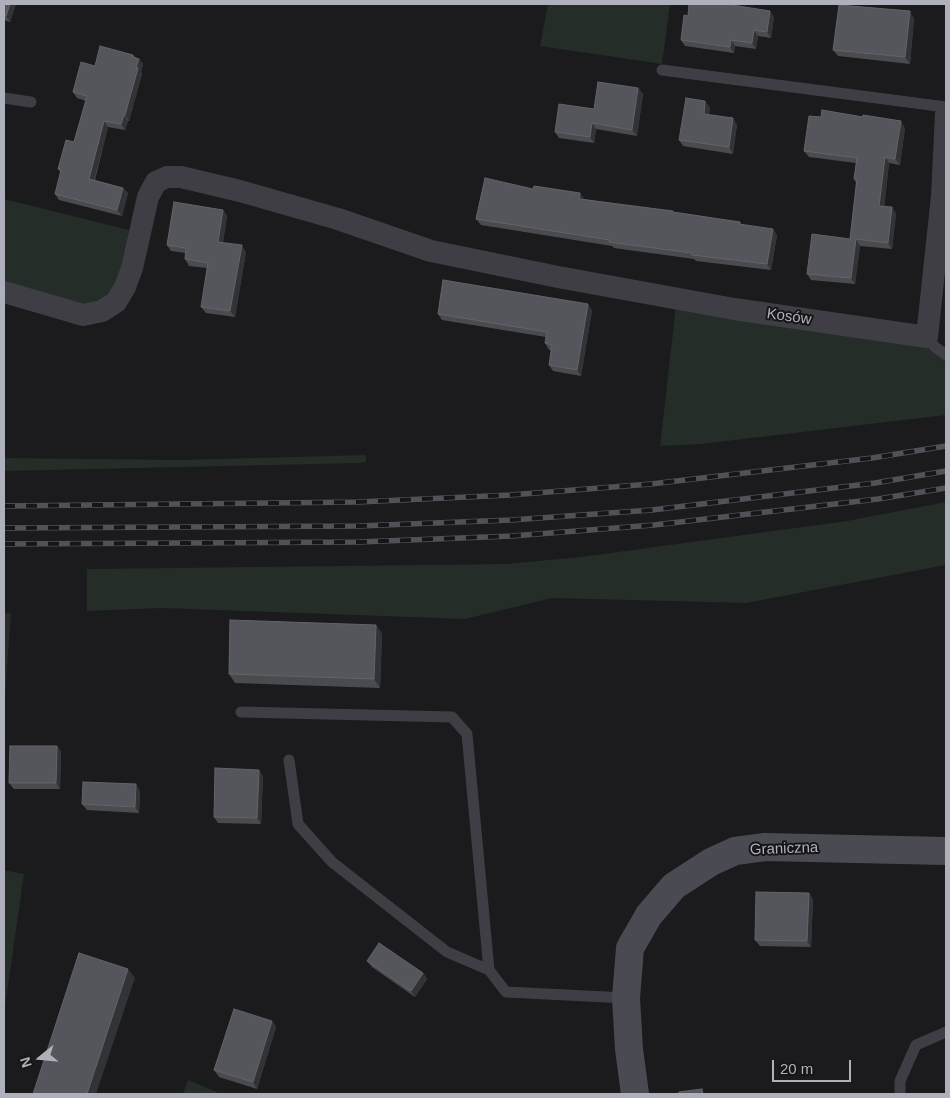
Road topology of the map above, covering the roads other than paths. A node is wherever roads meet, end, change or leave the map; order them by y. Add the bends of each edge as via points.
1 (662, 70) dead end
2 (4, 98) edge
3 (31, 102) dead end
4 (946, 107) edge
5 (946, 114) edge
6 (4, 292) edge
7 (927, 337) junction
8 (946, 355) edge
9 (241, 712) dead end
10 (289, 760) dead end
11 (946, 850) edge
12 (489, 970) junction
13 (626, 998) junction
14 (946, 1032) edge
15 (635, 1094) edge
16 (900, 1094) edge

1 - 4 lane
2 - 3 lane
5 - 7 street via 942,196
6 - 7 street, Kosów via 83,315 102,311 116,302 132,268 148,197 156,182 167,177 181,177 338,219 431,251 734,309
7 - 8 lane
9 - 12 lane via 452,716 467,734
10 - 12 lane via 298,824 332,862 447,952
11 - 13 street, Graniczna via 765,847 735,851 711,862 674,886 649,915 630,948
12 - 13 lane via 506,992
13 - 15 street, Graniczna
14 - 16 lane via 916,1045 900,1081

